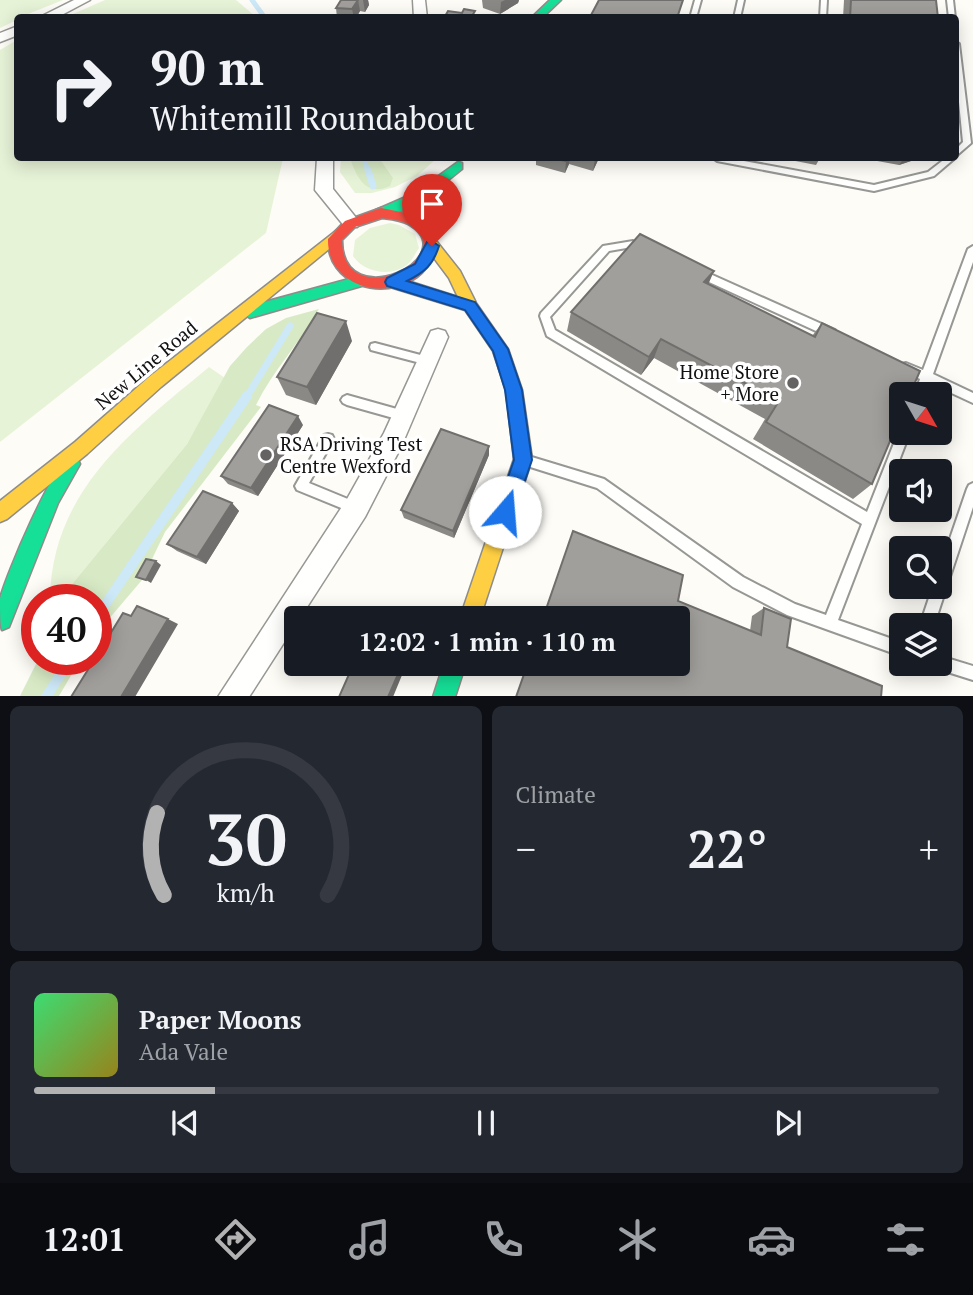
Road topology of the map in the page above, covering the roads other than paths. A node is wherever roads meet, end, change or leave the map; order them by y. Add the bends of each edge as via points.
1 (84, 0) edge
2 (556, 0) edge
3 (53, 14) edge
4 (540, 14) edge
5 (959, 71) edge
6 (959, 150) edge
7 (325, 161) edge
8 (733, 161) edge
9 (947, 161) edge
10 (460, 162) edge
11 (381, 213) junction
12 (346, 228) junction
13 (431, 240) junction
14 (973, 249) edge
15 (658, 255) edge
16 (682, 266) edge
17 (360, 281) junction
18 (393, 282) junction
19 (470, 306) junction
20 (239, 315) junction
21 (438, 337) dead end
22 (842, 338) edge
23 (375, 346) dead end
24 (891, 360) edge
25 (428, 361) junction
26 (927, 376) junction
27 (925, 382) edge
28 (973, 398) edge
29 (347, 400) dead end
30 (404, 416) junction
31 (328, 439) dead end
32 (899, 445) edge
33 (81, 448) junction
34 (523, 460) junction
35 (973, 489) edge
36 (356, 508) junction
37 (0, 513) edge
38 (868, 520) junction
39 (0, 589) edge
40 (474, 606) edge
41 (931, 613) edge
42 (1, 622) edge
43 (830, 623) junction
44 (889, 645) edge
45 (952, 667) edge
46 (973, 673) edge
47 (451, 676) edge
48 (232, 696) edge
49 (444, 696) edge

1 - 3 street
2 - 4 main road
5 - 6 lane via 967,143
7 - 12 street via 324,190
8 - 9 lane via 874,188 931,174
10 - 11 main road via 420,197
10 - 13 main road via 439,208
11 - 12 main road
11 - 13 main road via 411,217
12 - 17 main road via 334,244 334,256 338,267
12 - 20 main road, New Line Road
13 - 18 main road via 420,268
13 - 19 main road
14 - 26 lane
15 - 38 lane via 633,244 606,248 545,316 551,333
16 - 22 lane
17 - 18 main road
17 - 20 main road, New Line Road
18 - 19 main road
19 - 34 main road via 500,349 514,390
20 - 33 main road, New Line Road
21 - 25 street
23 - 25 lane
24 - 26 lane
25 - 30 street
26 - 27 lane
26 - 28 lane
29 - 30 lane
30 - 36 street
31 - 36 lane via 301,486
32 - 38 lane
33 - 37 main road, New Line Road
33 - 42 main road, New Line Road via 51,498
34 - 40 main road
34 - 43 lane via 600,483 738,582 792,610
35 - 41 lane
36 - 48 street
38 - 43 lane
39 - 42 main road
43 - 44 lane
45 - 46 lane
47 - 49 main road

